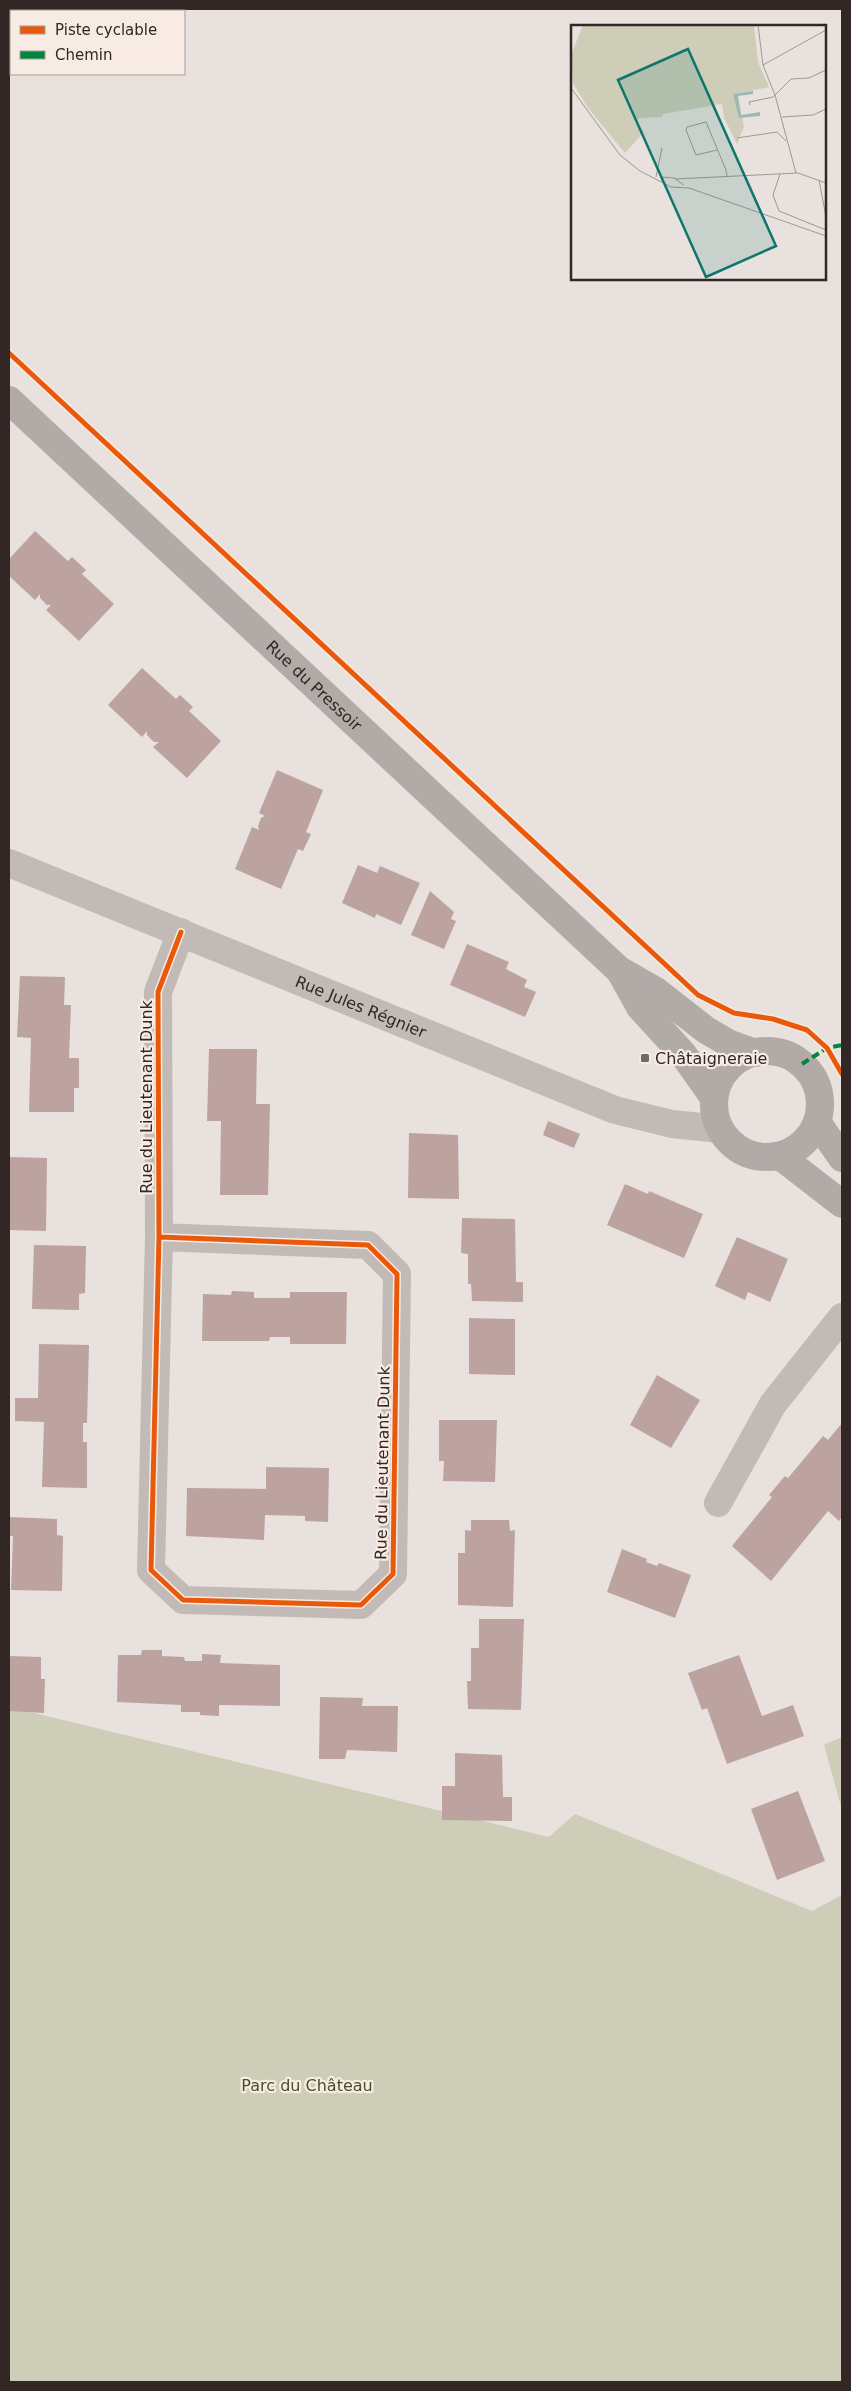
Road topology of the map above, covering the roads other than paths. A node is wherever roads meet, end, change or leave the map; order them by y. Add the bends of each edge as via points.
1 (9, 400) edge
2 (9, 863) edge
3 (181, 932) junction
4 (619, 970) junction
5 (755, 1053) junction
6 (714, 1098) junction
7 (817, 1122) junction
8 (720, 1129) junction
9 (780, 1156) junction
10 (842, 1158) edge
11 (842, 1204) edge
12 (159, 1237) junction
13 (842, 1316) edge
14 (718, 1503) dead end

1 - 4 street, Rue du Pressoir
2 - 3 street, Rue Jules Régnier
3 - 8 street, Rue Jules Régnier via 615,1110 672,1124
3 - 12 street, Rue du Lieutenant Dunk via 158,992
4 - 5 street, Rue du Pressoir via 656,991 706,1030
4 - 6 street, Rue du Pressoir via 640,1007 683,1054
5 - 6 street via 740,1058 728,1069 718,1082
5 - 7 street via 772,1052 802,1064 818,1091
6 - 8 street via 714,1114
7 - 9 street via 809,1137
7 - 10 street
8 - 9 street via 730,1144 745,1153 762,1157
9 - 11 street
12 - 12 street, Rue du Lieutenant Dunk via 151,1570 183,1600 361,1605 392,1574 397,1274 368,1245
13 - 14 street via 773,1404

